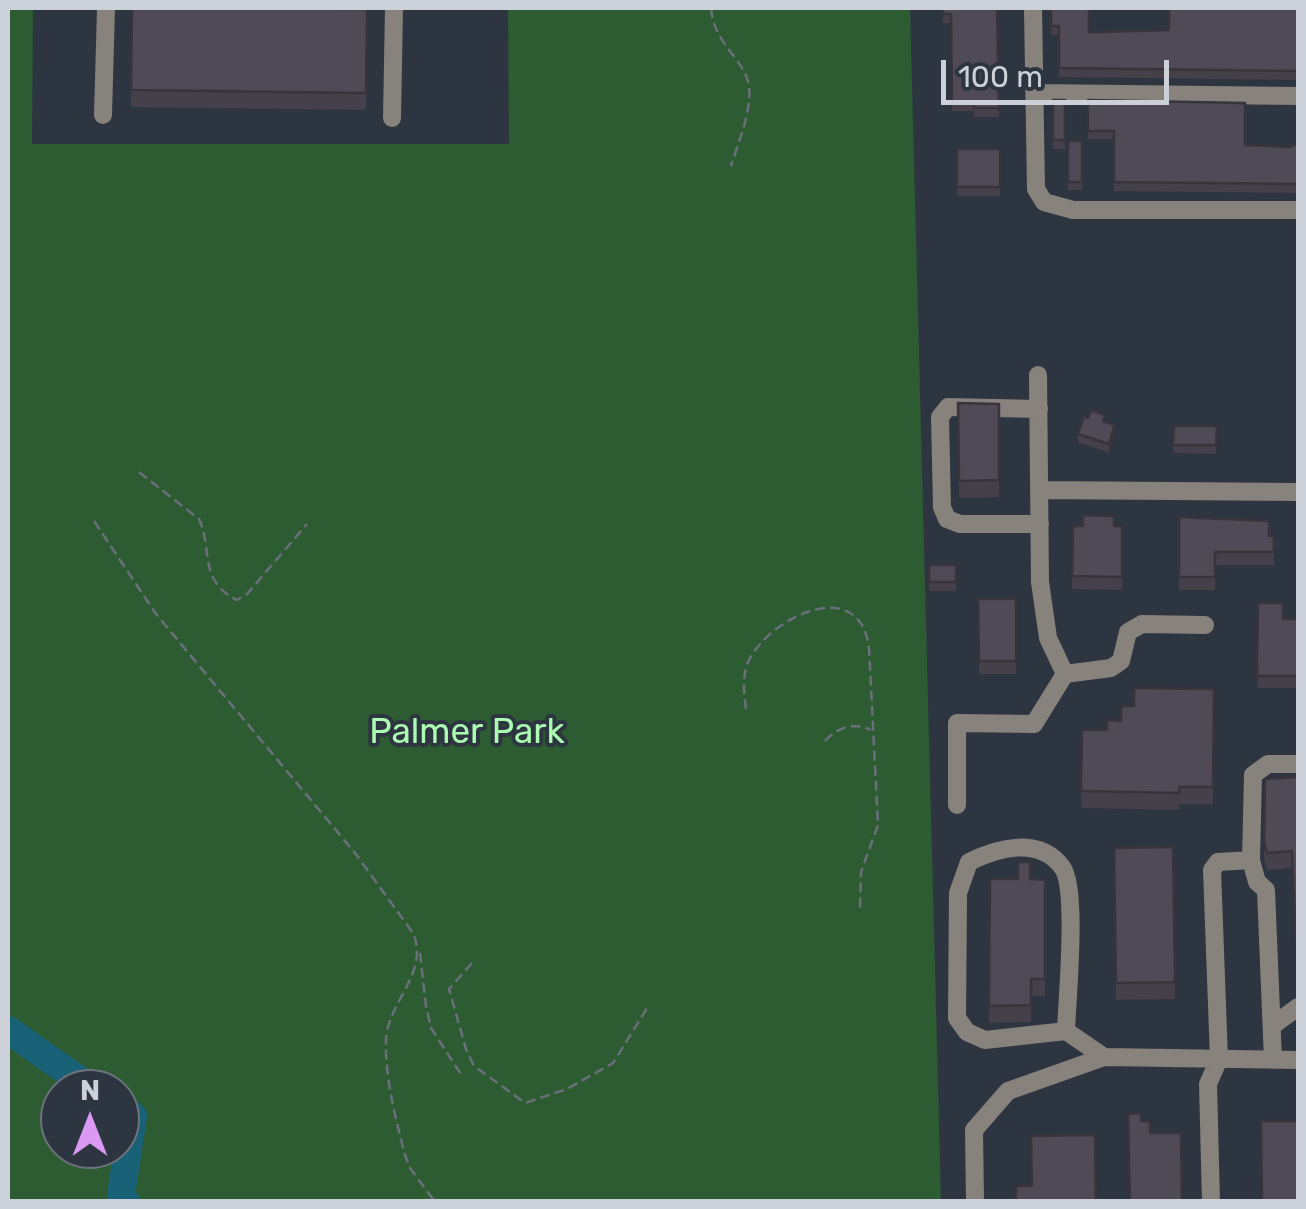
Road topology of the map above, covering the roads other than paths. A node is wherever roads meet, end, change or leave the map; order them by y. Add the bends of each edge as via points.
1 (106, 8) edge
2 (394, 8) edge
3 (1033, 8) edge
4 (1035, 93) junction
5 (1298, 96) edge
6 (103, 115) dead end
7 (392, 118) dead end
8 (1298, 210) edge
9 (1038, 375) dead end
10 (1038, 409) junction
11 (1039, 490) junction
12 (1298, 492) edge
13 (1040, 524) junction
14 (1204, 625) dead end
15 (1065, 674) junction
16 (1298, 764) edge
17 (957, 805) dead end
18 (1252, 860) junction
19 (1298, 1008) edge
20 (1272, 1026) junction
21 (1066, 1031) junction
22 (1104, 1058) junction
23 (1219, 1059) junction
24 (1273, 1060) junction
25 (1298, 1060) edge
26 (975, 1202) edge
27 (1211, 1202) edge

1 - 6 street
2 - 7 street
3 - 4 street
4 - 5 street
4 - 8 street via 1036,190 1044,202 1073,210
9 - 10 street
10 - 11 street
10 - 13 street via 948,407 940,417 942,507 948,519
11 - 12 street
11 - 13 street
13 - 15 street via 1044,620
14 - 15 street via 1142,624 1128,632 1122,660 1110,668
15 - 17 street via 1034,724 957,724
16 - 18 street via 1268,764 1253,774
18 - 20 street via 1266,890
18 - 23 street via 1218,862 1212,870
19 - 20 street
20 - 24 street
21 - 21 street via 1070,902 1064,868 1046,853 1018,846 986,853 969,862 958,893 956,1018 985,1040
21 - 22 street
22 - 23 street
22 - 26 street via 1008,1090 974,1130
23 - 24 street
23 - 27 street via 1208,1084
24 - 25 street

